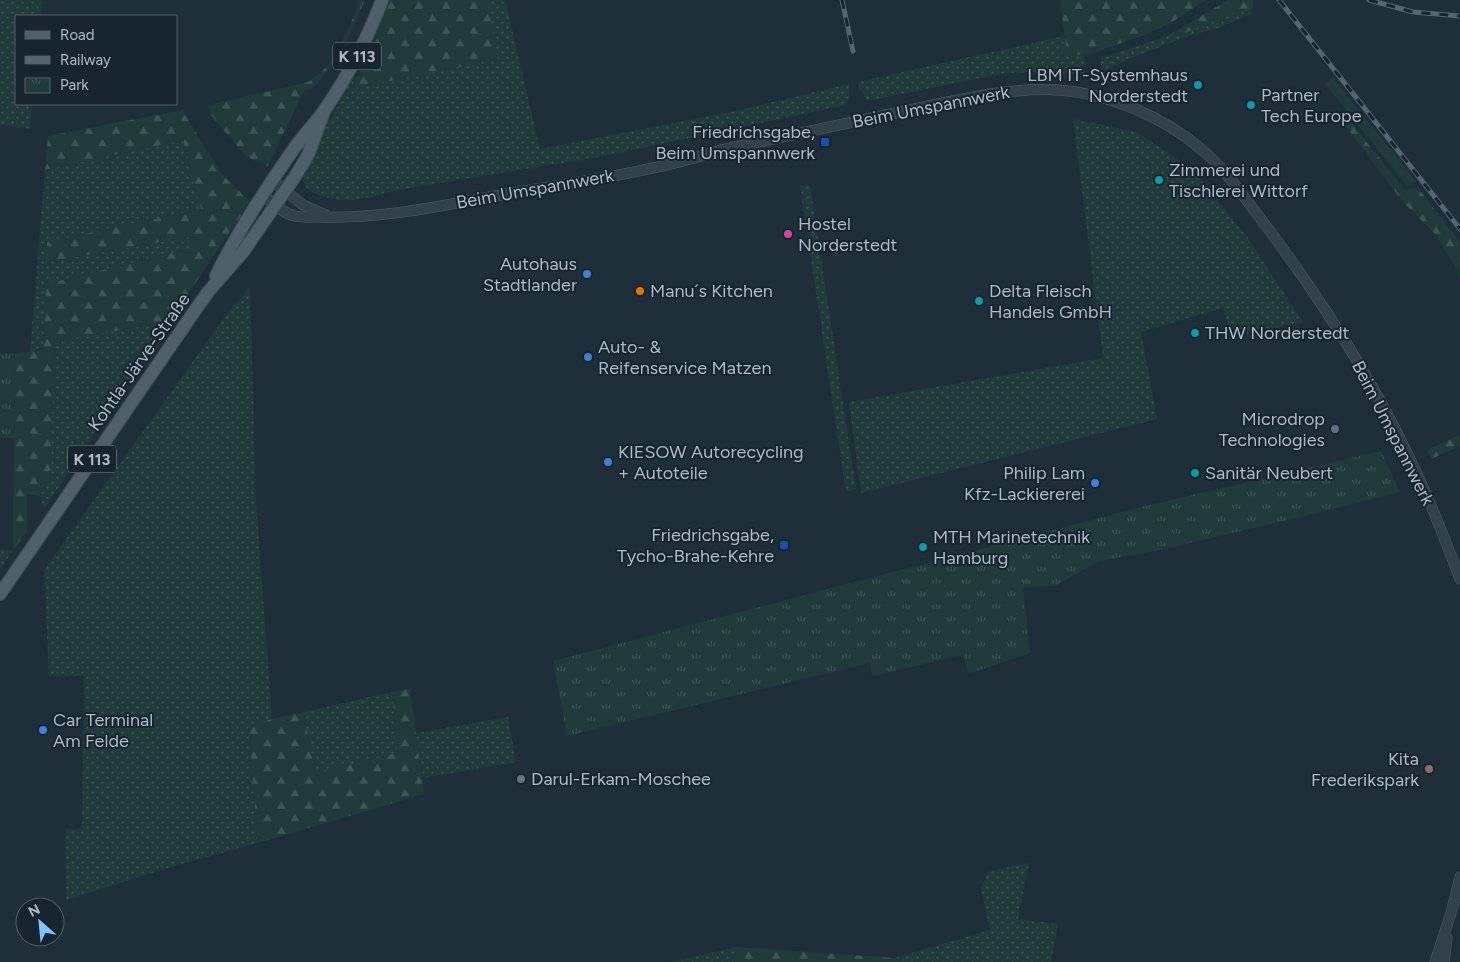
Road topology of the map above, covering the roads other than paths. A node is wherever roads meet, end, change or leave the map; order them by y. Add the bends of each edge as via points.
1 (382, 0) edge
2 (325, 109) junction
3 (272, 181) junction
4 (286, 190) junction
5 (263, 195) junction
6 (275, 205) junction
7 (332, 217) junction
8 (208, 292) junction
9 (1460, 579) edge
10 (0, 594) edge
11 (1460, 877) edge
12 (1451, 913) junction
13 (1435, 962) edge
14 (1444, 962) edge

1 - 2 main road, Kohtla-Järve-Straße / K 113 via 358,55
2 - 3 main road, Kohtla-Järve-Straße / K 113
2 - 4 main road, Kohtla-Järve-Straße / K 113 via 308,155
3 - 4 street, Beim Umspannwerk
3 - 5 main road, Kohtla-Järve-Straße / K 113
4 - 6 main road, Kohtla-Järve-Straße / K 113
4 - 7 street, Beim Umspannwerk via 302,205
5 - 6 street, Beim Umspannwerk
5 - 8 main road, Kohtla-Järve-Straße / K 113 via 232,243
6 - 7 street, Beim Umspannwerk via 294,216
6 - 8 main road, Kohtla-Järve-Straße / K 113 via 243,252
7 - 9 street, Beim Umspannwerk via 440,206 607,177 721,150 1014,90 1062,90 1123,104 1168,125 1203,151 1254,210 1293,263 1385,411 1422,484
8 - 10 main road, Kohtla-Järve-Straße / K 113
11 - 12 street
12 - 13 street
12 - 14 street

